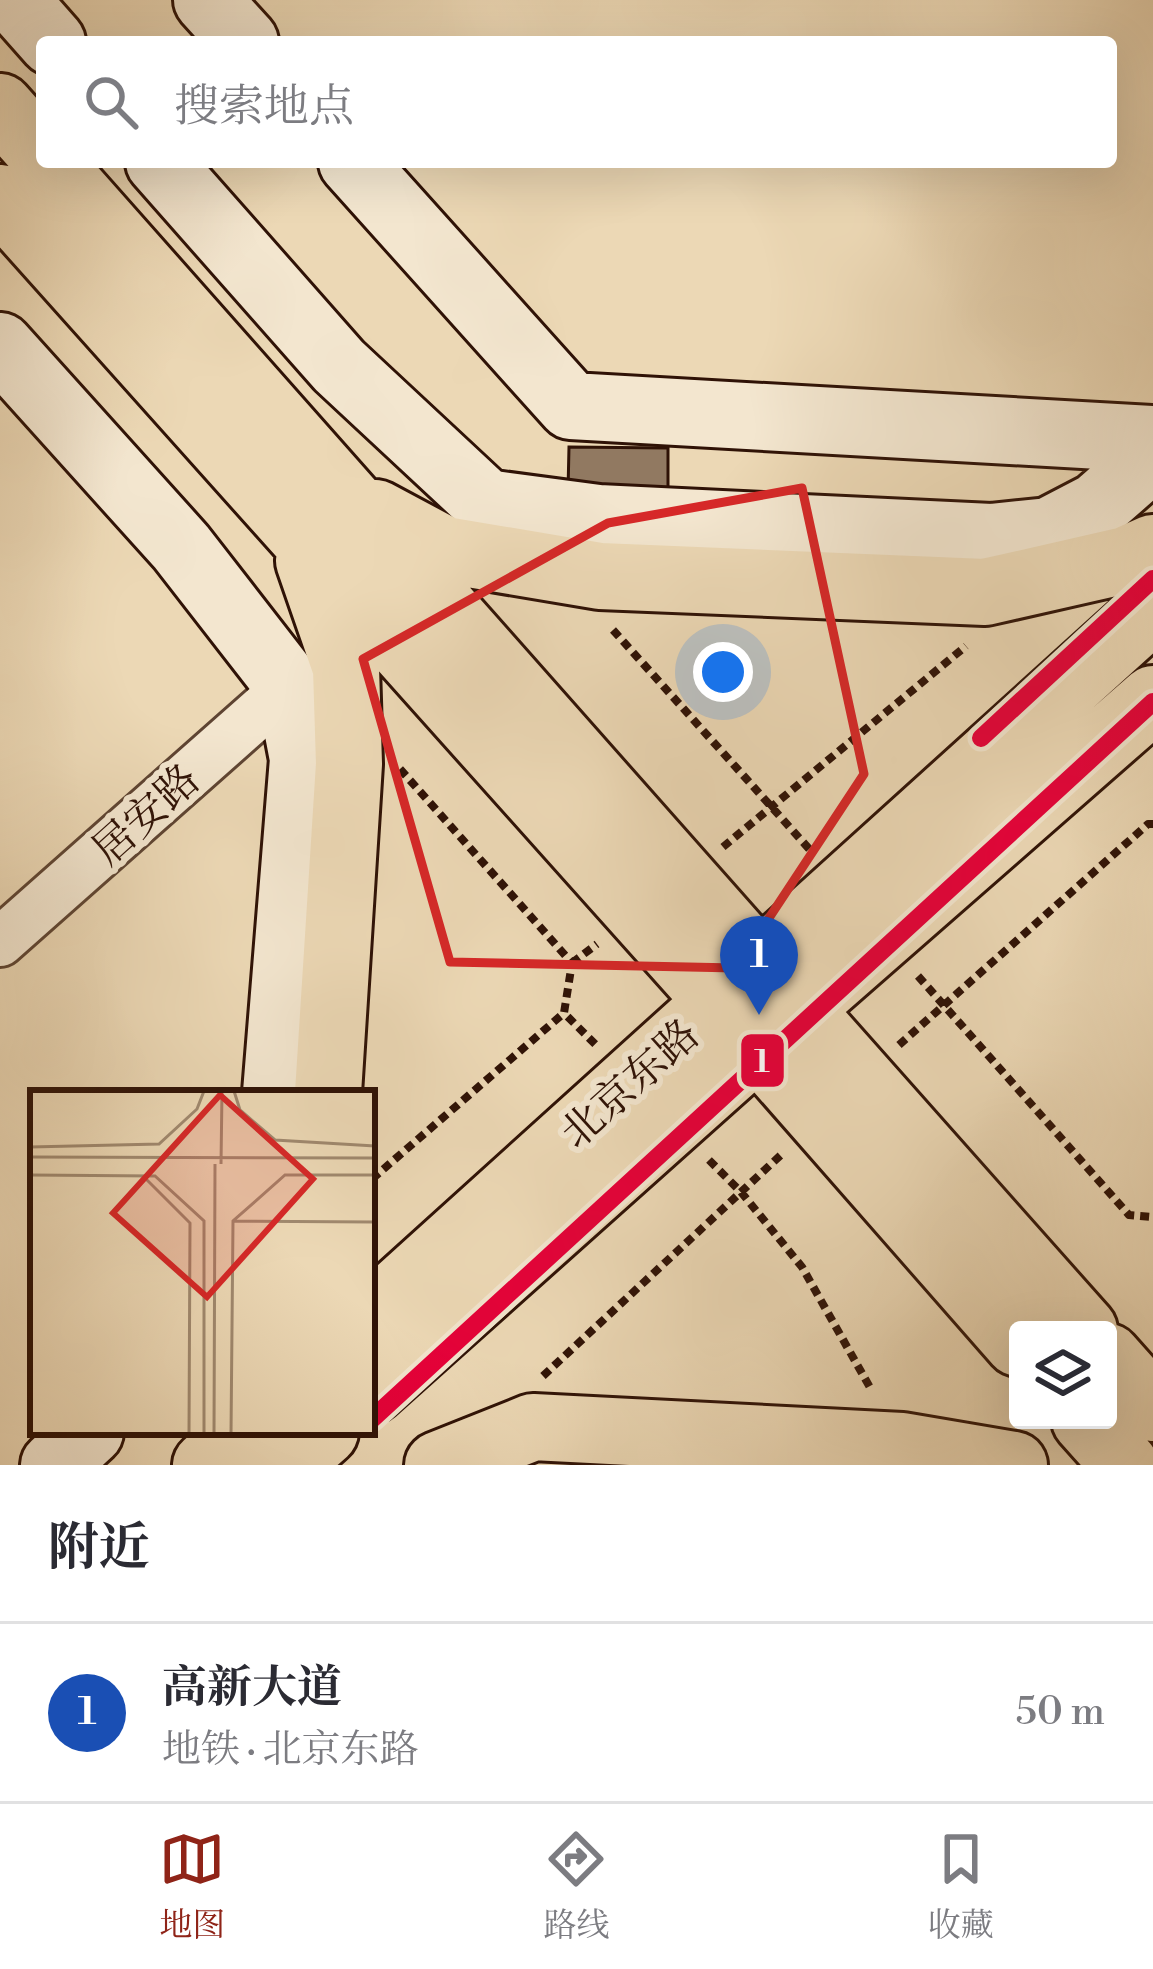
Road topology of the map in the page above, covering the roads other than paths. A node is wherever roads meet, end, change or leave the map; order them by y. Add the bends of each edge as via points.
1 (15, 0) edge
2 (207, 0) edge
3 (47, 36) edge
4 (239, 36) edge
5 (0, 107) edge
6 (36, 147) edge
7 (54, 168) edge
8 (164, 168) edge
9 (357, 168) edge
10 (0, 198) edge
11 (0, 346) edge
12 (1153, 439) edge
13 (1153, 457) edge
14 (326, 518) junction
15 (1153, 548) edge
16 (1153, 609) edge
17 (289, 686) junction
18 (1153, 699) edge
19 (0, 942) edge
20 (759, 1005) junction
21 (276, 1090) edge
22 (328, 1090) edge
23 (375, 1313) edge
24 (1075, 1321) edge
25 (1009, 1331) edge
26 (1117, 1367) edge
27 (375, 1387) edge
28 (1153, 1408) edge
29 (1093, 1429) edge
30 (87, 1435) edge
31 (211, 1435) edge
32 (240, 1435) edge
33 (322, 1435) edge
34 (53, 1465) edge
35 (189, 1465) edge
36 (206, 1465) edge
37 (288, 1465) edge
38 (438, 1465) edge
39 (1014, 1465) edge
40 (1125, 1465) edge

1 - 3 main road
2 - 4 main road
5 - 6 main road
7 - 14 main road
8 - 13 main road via 339,366 486,503 598,518 991,537 1048,531 1097,506
9 - 12 main road via 571,406
10 - 14 main road
11 - 17 main road via 181,547
14 - 15 main road via 445,550 601,576 985,592
14 - 20 main road
14 - 22 main road via 349,764
16 - 20 main road, 北京东路
17 - 19 street, 居安路
17 - 21 main road via 303,759
18 - 20 main road, 北京东路
20 - 23 main road, 北京东路
20 - 24 main road
20 - 25 main road
20 - 27 main road, 北京东路
26 - 28 main road
29 - 40 main road
30 - 34 main road
31 - 35 main road
32 - 36 main road
33 - 37 main road
38 - 39 main road via 532,1427 902,1446

